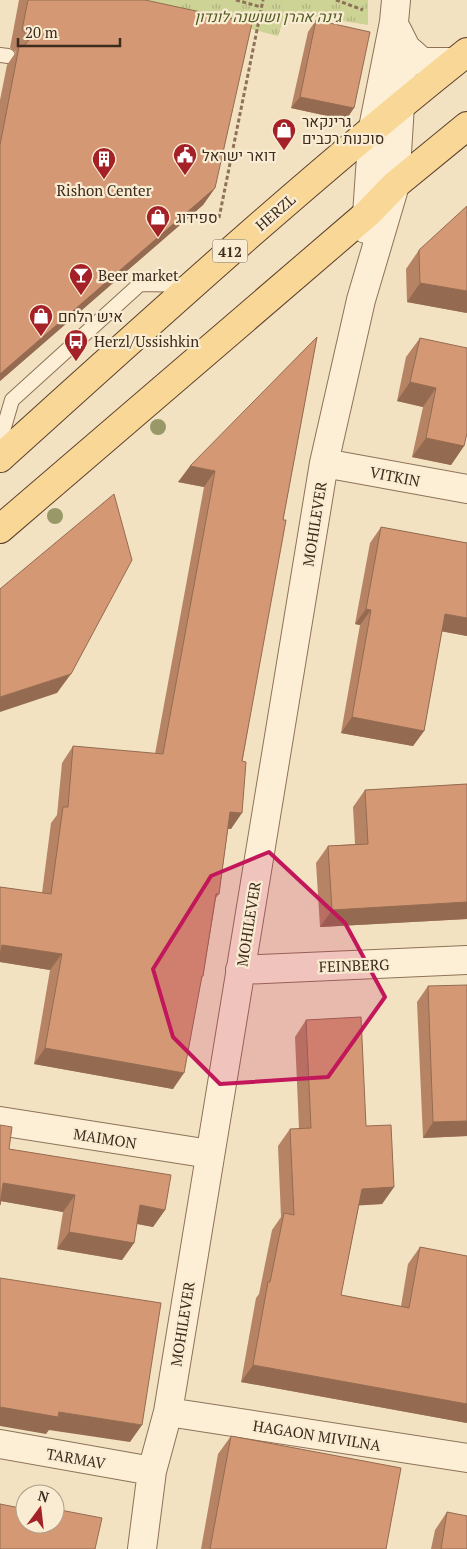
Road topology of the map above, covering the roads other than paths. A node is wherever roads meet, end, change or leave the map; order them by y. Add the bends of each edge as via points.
1 (395, 11) edge
2 (461, 57) edge
3 (400, 105) junction
4 (467, 126) edge
5 (373, 128) junction
6 (395, 185) junction
7 (368, 213) junction
8 (190, 285) junction
9 (361, 300) junction
10 (0, 441) edge
11 (0, 458) edge
12 (324, 463) junction
13 (467, 489) edge
14 (0, 529) edge
15 (467, 960) edge
16 (240, 970) junction
17 (0, 1121) edge
18 (210, 1154) junction
19 (168, 1412) junction
20 (0, 1444) edge
21 (467, 1458) edge
22 (152, 1471) junction
23 (142, 1549) edge

1 - 2 street via 406,48 422,62
1 - 3 street, MOHILEVER via 402,73
1 - 5 street, MOHILEVER
2 - 3 main road, HERZL / 412
3 - 5 main road, HERZL / 412
3 - 6 street, MOHILEVER
4 - 6 main road
5 - 7 street, MOHILEVER
5 - 8 main road, HERZL / 412
6 - 7 main road
6 - 9 street, MOHILEVER
7 - 9 street, MOHILEVER
7 - 14 main road
8 - 10 lane via 140,284 12,400
8 - 11 main road, HERZL / 412
9 - 12 street, MOHILEVER
12 - 13 street, VITKIN
12 - 16 street, MOHILEVER
15 - 16 street, FEINBERG
16 - 18 street, MOHILEVER
17 - 18 street, MAIMON
18 - 19 street, MOHILEVER
19 - 21 street, HAGAON MIVILNA
19 - 22 street, MOHILEVER
20 - 22 street, TARMAV
22 - 23 street, MOHILEVER

